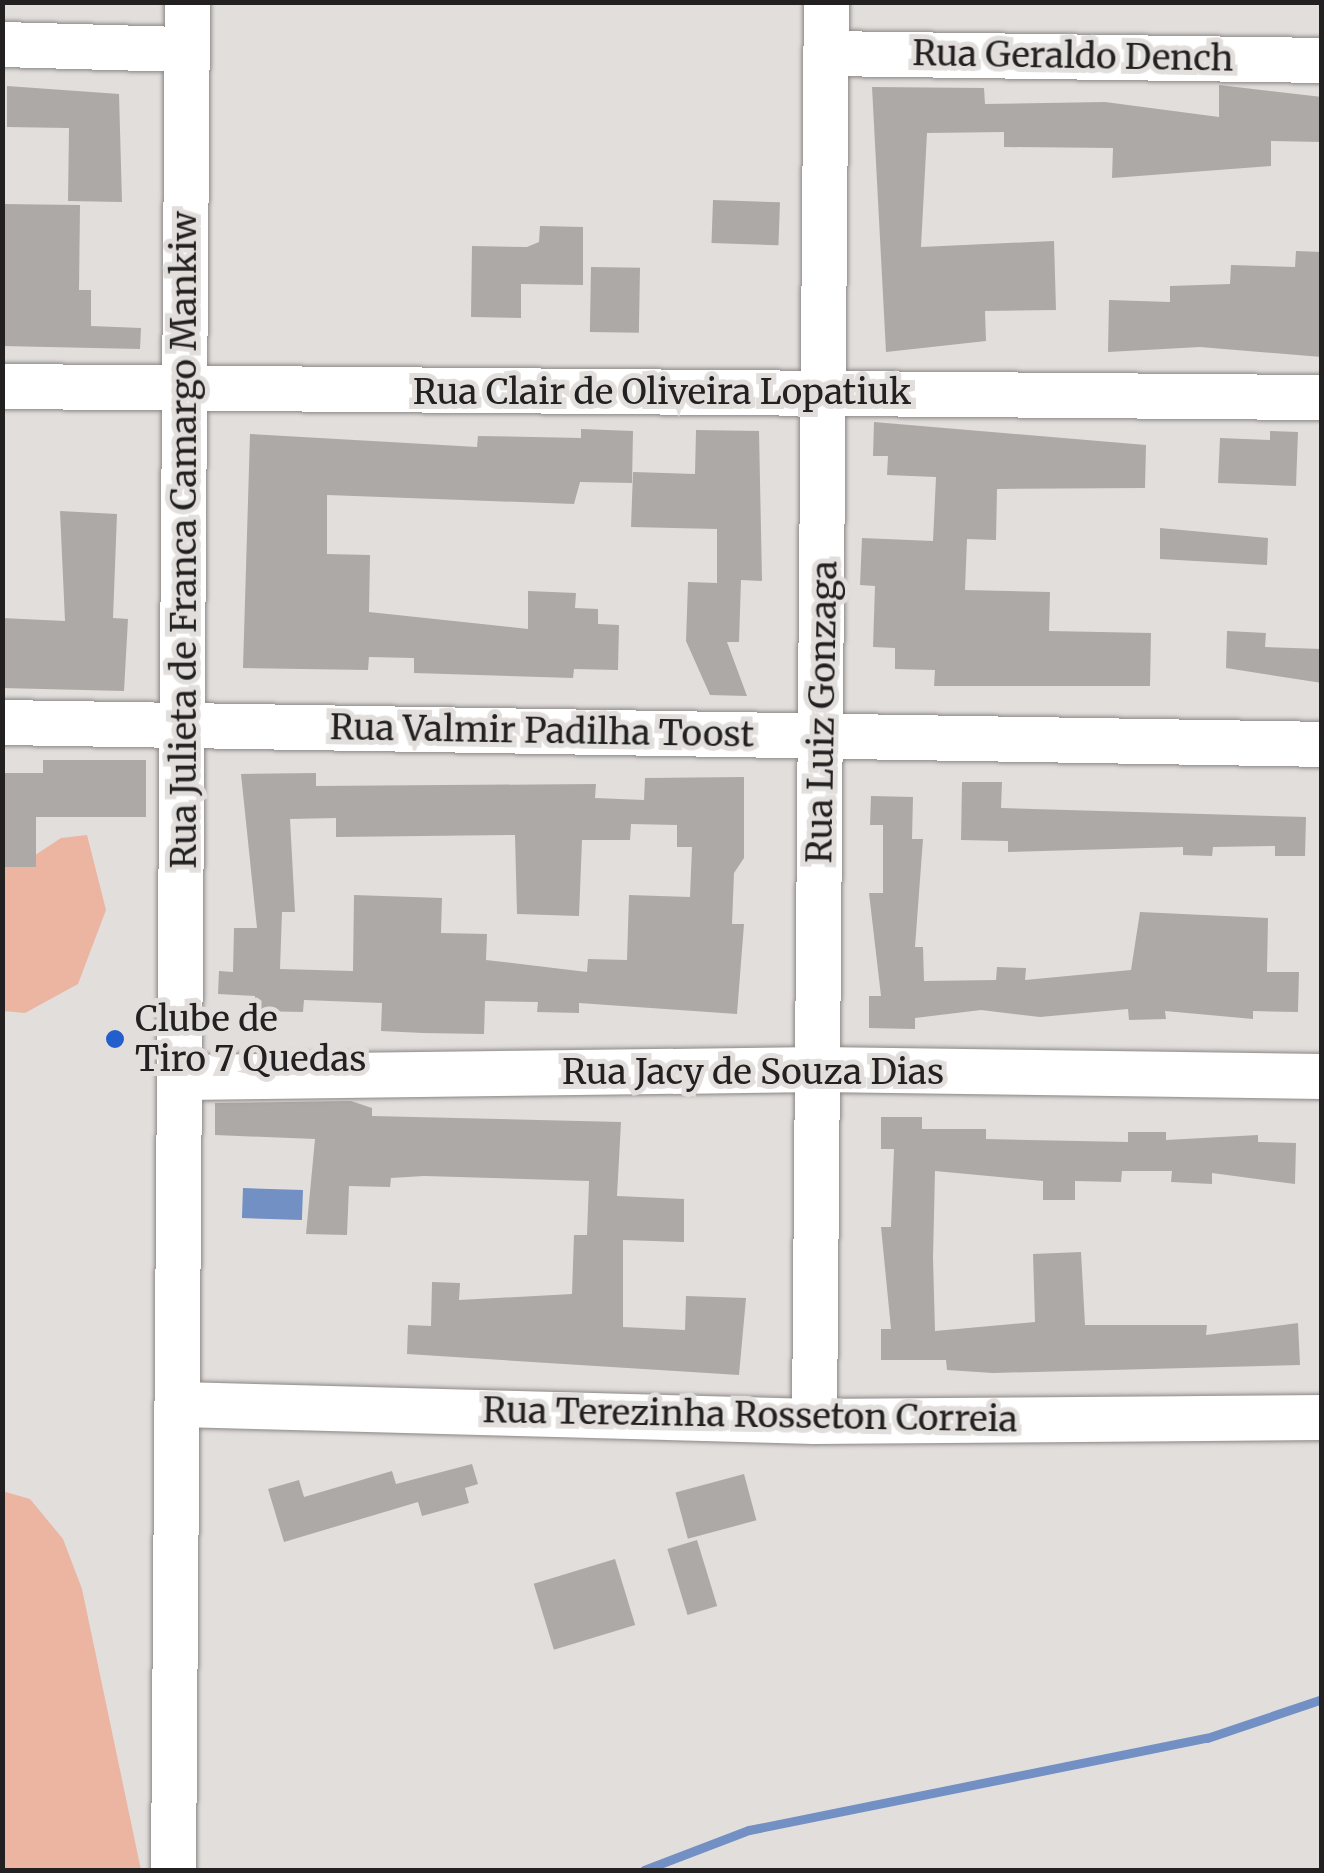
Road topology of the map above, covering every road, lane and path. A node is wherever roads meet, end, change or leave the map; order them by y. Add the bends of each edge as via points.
1 (187, 2) edge
2 (826, 2) edge
3 (2, 44) edge
4 (186, 49) junction
5 (825, 52) junction
6 (1322, 60) edge
7 (2, 386) edge
8 (184, 390) junction
9 (826, 392) junction
10 (1322, 397) edge
11 (2, 722) edge
12 (180, 723) junction
13 (822, 737) junction
14 (1322, 744) edge
15 (818, 1069) junction
16 (1322, 1076) edge
17 (185, 1077) junction
18 (179, 1404) junction
19 (1322, 1416) edge
20 (814, 1422) junction
21 (173, 1870) edge

1 - 4 street, Rua Julieta de Franca Camargo Mankiw
2 - 5 street, Rua Luiz Gonzaga
3 - 4 street
4 - 8 street, Rua Julieta de Franca Camargo Mankiw
5 - 6 street, Rua Geraldo Dench
5 - 9 street, Rua Luiz Gonzaga
7 - 8 street, Rua Clair de Oliveira Lopatiuk
8 - 9 street, Rua Clair de Oliveira Lopatiuk
8 - 12 street, Rua Julieta de Franca Camargo Mankiw
9 - 10 street, Rua Clair de Oliveira Lopatiuk
9 - 13 street, Rua Luiz Gonzaga
11 - 12 street, Rua Valmir Padilha Toost
12 - 13 street, Rua Valmir Padilha Toost
12 - 17 street, Rua Julieta de Franca Camargo Mankiw
13 - 14 street, Rua Valmir Padilha Toost
13 - 15 street, Rua Luiz Gonzaga
15 - 16 street, Rua Jacy de Souza Dias
15 - 17 street, Rua Jacy de Souza Dias
15 - 20 street, Rua Luiz Gonzaga
17 - 18 street, Rua Julieta de Franca Camargo Mankiw
18 - 20 street, Rua Terezinha Rosseton Correia
18 - 21 street, Rua Julieta de Franca Camargo Mankiw
19 - 20 street, Rua Terezinha Rosseton Correia

